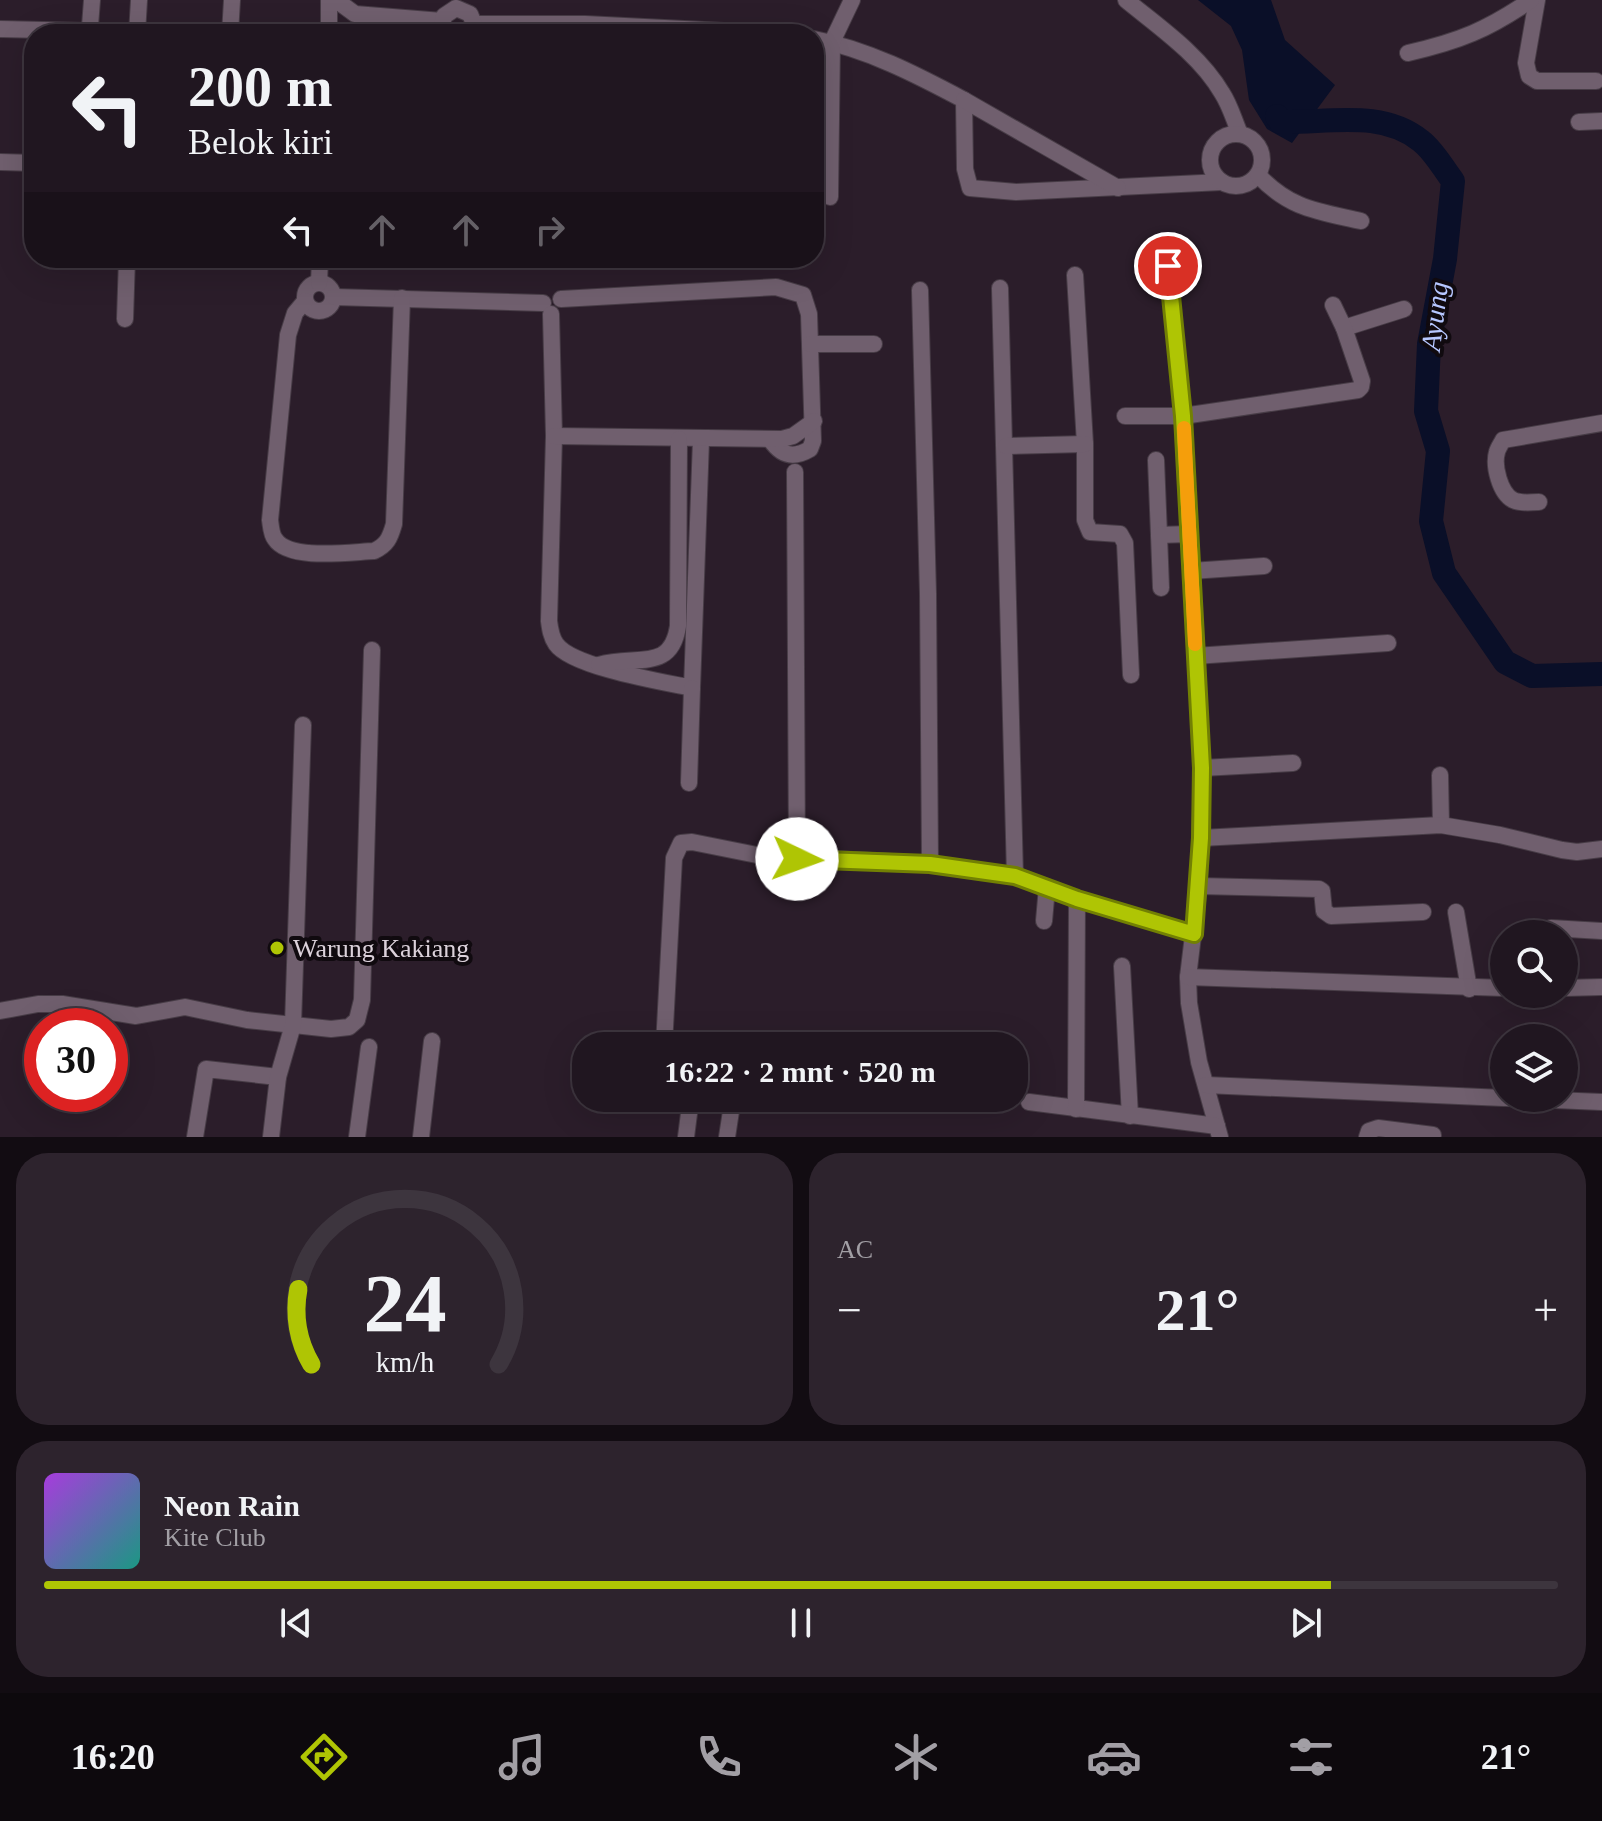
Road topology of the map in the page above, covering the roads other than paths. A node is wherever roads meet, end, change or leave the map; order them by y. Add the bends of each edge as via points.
1 (92, 0) edge
2 (139, 0) edge
3 (232, 0) edge
4 (329, 0) edge
5 (336, 0) edge
6 (852, 0) edge
7 (1126, 0) edge
8 (1531, 0) edge
9 (1537, 0) edge
10 (456, 4) edge
11 (1508, 6) edge
12 (355, 14) junction
13 (90, 24) edge
14 (138, 24) edge
15 (231, 24) edge
16 (329, 24) edge
17 (340, 24) edge
18 (419, 24) edge
19 (445, 24) edge
20 (471, 24) edge
21 (0, 29) edge
22 (24, 30) edge
23 (824, 41) edge
24 (832, 42) junction
25 (1408, 53) dead end
26 (1596, 81) dead end
27 (964, 100) junction
28 (1602, 121) edge
29 (1579, 122) dead end
30 (1240, 134) junction
31 (0, 162) edge
32 (24, 163) edge
33 (1258, 175) junction
34 (1222, 182) junction
35 (1118, 188) junction
36 (830, 197) dead end
37 (1361, 221) dead end
38 (1168, 266) dead end
39 (127, 268) edge
40 (320, 268) edge
41 (1075, 275) dead end
42 (319, 283) junction
43 (1000, 288) dead end
44 (920, 290) dead end
45 (334, 297) junction
46 (402, 298) junction
47 (305, 301) junction
48 (1333, 305) dead end
49 (547, 308) junction
50 (1404, 309) dead end
51 (125, 319) dead end
52 (1344, 328) junction
53 (810, 344) junction
54 (874, 344) dead end
55 (1125, 416) dead end
56 (1183, 416) junction
57 (1602, 423) edge
58 (554, 436) junction
59 (679, 439) junction
60 (701, 440) junction
61 (1085, 444) junction
62 (1006, 446) junction
63 (1156, 460) dead end
64 (795, 472) dead end
65 (1539, 502) dead end
66 (1189, 534) junction
67 (1159, 535) junction
68 (1264, 566) dead end
69 (1191, 571) junction
70 (1161, 588) dead end
71 (678, 626) junction
72 (696, 626) junction
73 (1388, 643) dead end
74 (372, 650) dead end
75 (1195, 656) junction
76 (631, 668) junction
77 (1131, 675) dead end
78 (692, 688) junction
79 (303, 725) dead end
80 (1293, 763) dead end
81 (1202, 768) junction
82 (1440, 775) dead end
83 (689, 783) dead end
84 (1441, 825) junction
85 (1201, 838) junction
86 (1602, 849) edge
87 (797, 859) junction
88 (930, 864) junction
89 (1015, 876) junction
90 (1199, 886) junction
91 (1047, 887) junction
92 (1077, 899) junction
93 (1423, 912) dead end
94 (1456, 912) dead end
95 (1044, 921) dead end
96 (1578, 930) edge
97 (1602, 931) edge
98 (1194, 934) junction
99 (1122, 966) dead end
100 (1188, 977) junction
101 (1602, 987) edge
102 (1490, 988) edge
103 (1578, 988) edge
104 (1469, 989) junction
105 (0, 1011) edge
106 (293, 1025) junction
107 (665, 1032) edge
108 (432, 1041) dead end
109 (369, 1047) dead end
110 (278, 1077) junction
111 (1206, 1085) junction
112 (1490, 1097) edge
113 (1578, 1101) edge
114 (1029, 1102) dead end
115 (1602, 1102) edge
116 (1076, 1109) junction
117 (689, 1112) edge
118 (731, 1112) edge
119 (1130, 1116) junction
120 (1218, 1131) edge
121 (1433, 1135) edge
122 (195, 1137) edge
123 (271, 1137) edge
124 (357, 1137) edge
125 (421, 1137) edge
126 (686, 1137) edge
127 (727, 1137) edge
128 (1367, 1137) edge

1 - 13 street
2 - 14 street
3 - 15 street
4 - 16 street
5 - 12 street
6 - 24 street
7 - 30 street via 1216,83
8 - 11 street
9 - 26 street via 1526,63 1529,76 1537,81
10 - 19 street
10 - 20 street via 470,14
11 - 25 street via 1492,26
12 - 17 street
12 - 18 street
21 - 22 street
23 - 24 street
24 - 27 street via 909,71
24 - 36 street
27 - 35 street
27 - 35 street via 970,188
28 - 29 street
30 - 33 street via 1254,140 1262,153
30 - 34 street via 1224,136 1210,155 1212,170
31 - 32 street
33 - 34 street via 1242,186
33 - 37 street via 1294,204
34 - 35 street
38 - 56 street
39 - 51 street
40 - 42 street
41 - 61 street
42 - 45 street
42 - 47 street via 307,289
43 - 62 street
44 - 88 street
45 - 46 street
45 - 47 street via 330,307 319,312
46 - 47 street via 394,524 389,539 374,551 310,553 282,547 273,537 270,520 288,335
46 - 49 street
48 - 52 street
49 - 53 street via 551,295 561,299 786,289 807,302
49 - 58 street
50 - 52 street
52 - 56 street via 1362,381 1358,390
53 - 54 street
53 - 60 street via 814,421 793,436
55 - 56 street
56 - 66 street
57 - 65 street via 1503,440 1496,462 1502,489 1518,502
58 - 59 street
58 - 76 street via 552,636 566,653 599,665
59 - 60 street
59 - 71 street
60 - 72 street
61 - 62 street
61 - 77 street via 1086,529 1120,534 1125,543
62 - 89 street
63 - 67 street
64 - 87 street
66 - 67 street
66 - 69 street
67 - 70 street
68 - 69 street
69 - 75 street
71 - 72 street
71 - 76 street via 667,654
72 - 78 street
73 - 75 street
74 - 106 street via 362,1000 357,1020 349,1027
75 - 81 street
76 - 78 street
78 - 83 street
79 - 106 street
80 - 81 street
81 - 85 street
82 - 84 street
84 - 85 street
84 - 86 street via 1562,850
85 - 90 street
87 - 88 street
87 - 107 street via 692,842 677,847
88 - 89 street
89 - 91 street
90 - 93 street via 1319,889 1324,911 1331,916
90 - 98 street
91 - 92 street
91 - 95 street
92 - 98 street
92 - 116 street
94 - 104 street
96 - 97 street
98 - 100 street
99 - 119 street
100 - 104 street
100 - 111 street via 1193,1037
101 - 103 street
102 - 104 street
105 - 106 street via 62,1004 136,1016 185,1007
106 - 110 street
108 - 125 street
109 - 124 street
110 - 122 street via 206,1069
110 - 123 street
111 - 112 street
111 - 120 street
113 - 115 street
114 - 116 street
116 - 119 street
117 - 126 street
118 - 127 street
119 - 120 street
121 - 128 street via 1378,1128

